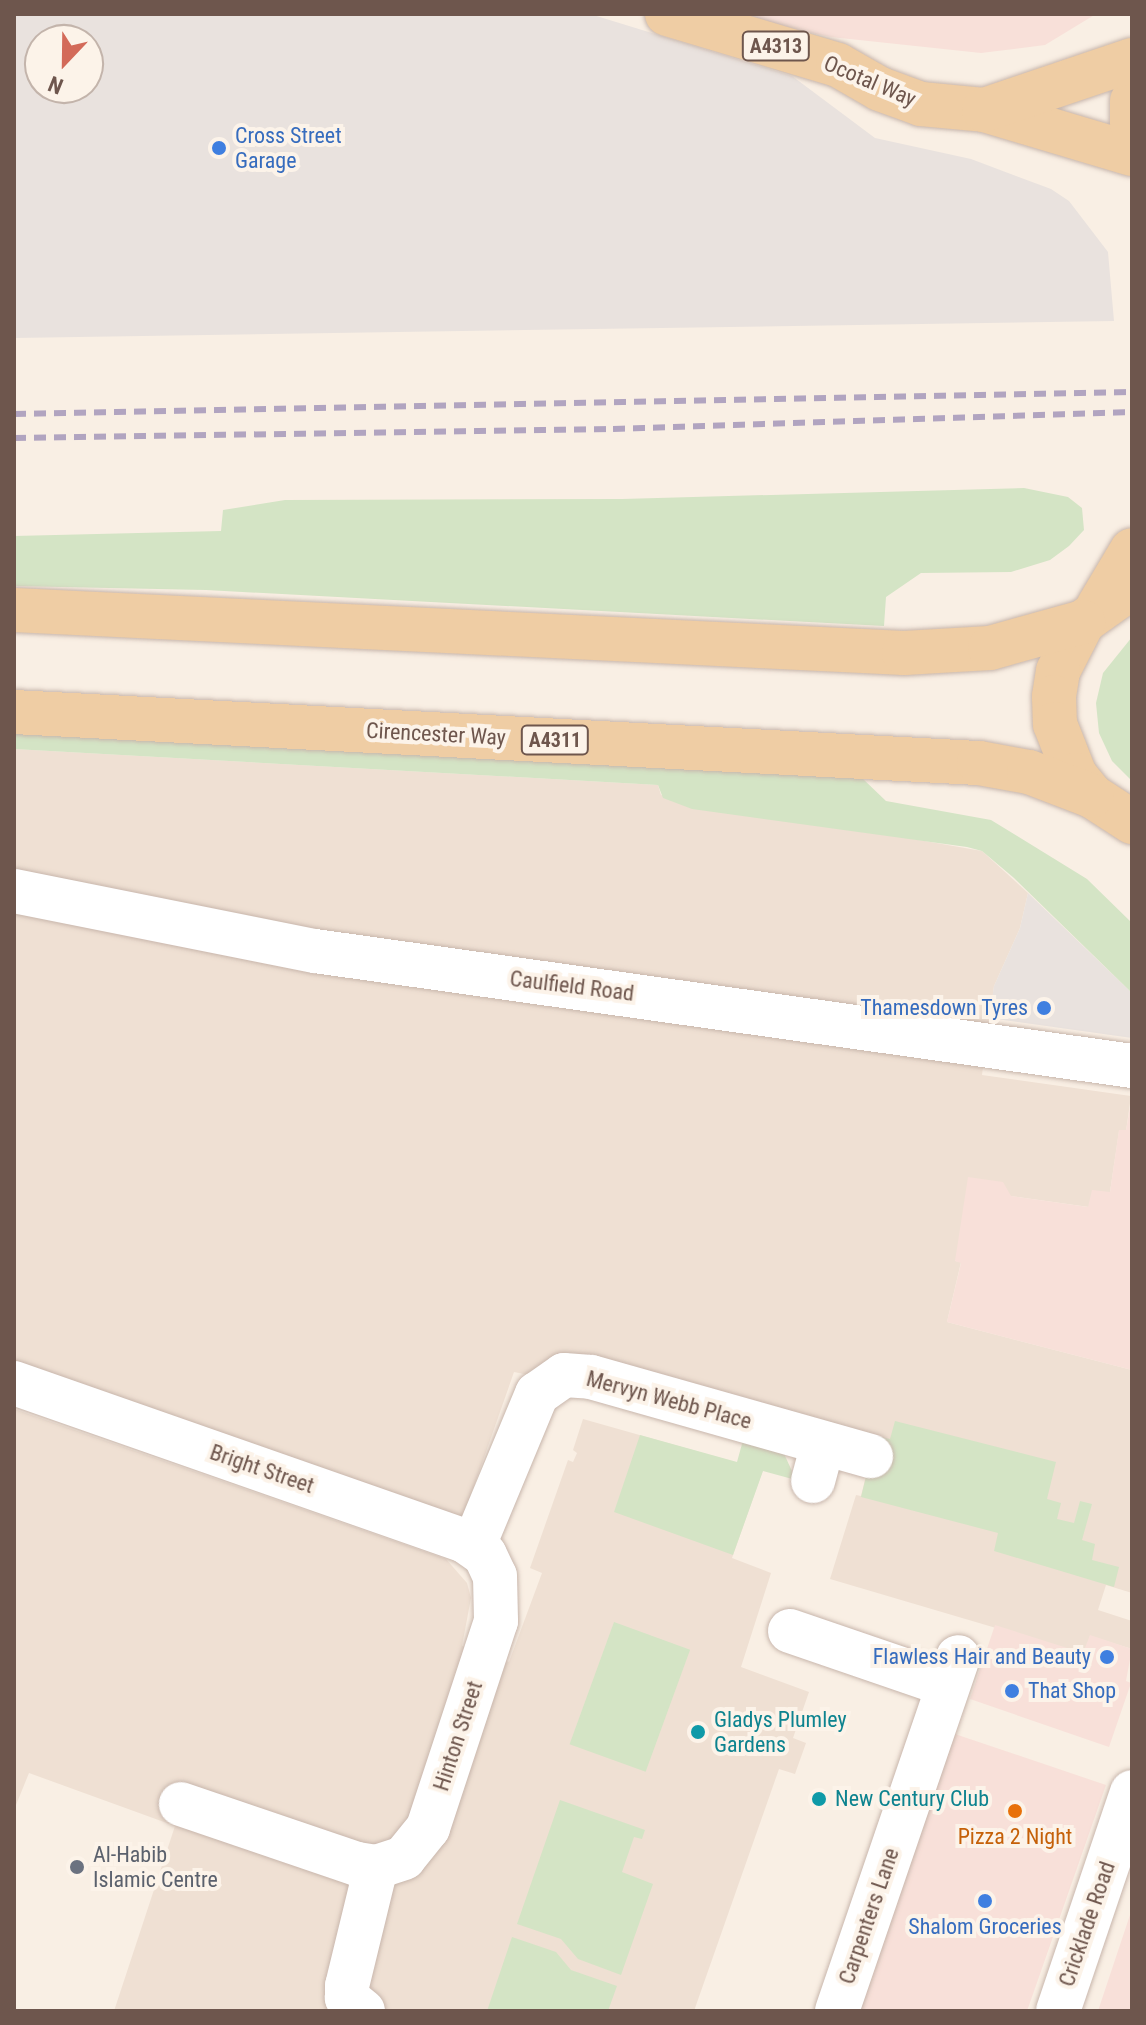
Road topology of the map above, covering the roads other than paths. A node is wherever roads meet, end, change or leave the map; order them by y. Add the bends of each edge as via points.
1 (667, 14) edge
2 (1132, 60) edge
3 (1132, 101) edge
4 (984, 110) junction
5 (1132, 124) edge
6 (1132, 154) edge
7 (1132, 550) edge
8 (1104, 605) edge
9 (14, 610) edge
10 (14, 712) edge
11 (1092, 796) junction
12 (1132, 822) edge
13 (14, 891) edge
14 (1132, 1066) edge
15 (14, 1383) edge
16 (871, 1456) dead end
17 (485, 1561) junction
18 (790, 1631) dead end
19 (1132, 1792) edge
20 (181, 1804) dead end
21 (376, 1867) junction
22 (363, 2011) edge
23 (837, 2011) edge
24 (1058, 2011) edge

1 - 4 main road, Ocotal Way / A4313 via 838,65 921,104
2 - 4 main road, Ocotal Way / A4313
3 - 5 main road
4 - 6 main road, Ocotal Way / A4313
7 - 8 main road, A4311
8 - 9 main road via 990,648 919,653
8 - 11 main road, A4311 via 1058,671 1055,724 1075,775
10 - 11 main road, Cirencester Way / A4311 via 967,762 1029,772
11 - 12 main road, A4311
13 - 14 street, Caulfield Road via 315,951
15 - 17 street, Bright Street
16 - 17 street, Mervyn Webb Place via 818,1462 586,1376 564,1375 537,1394
17 - 21 street, Hinton Street via 496,1621 428,1828 404,1858
18 - 23 street, Carpenters Lane via 952,1691
19 - 24 street, Cricklade Road
20 - 21 street via 334,1859
21 - 22 street via 347,1986 347,1998

